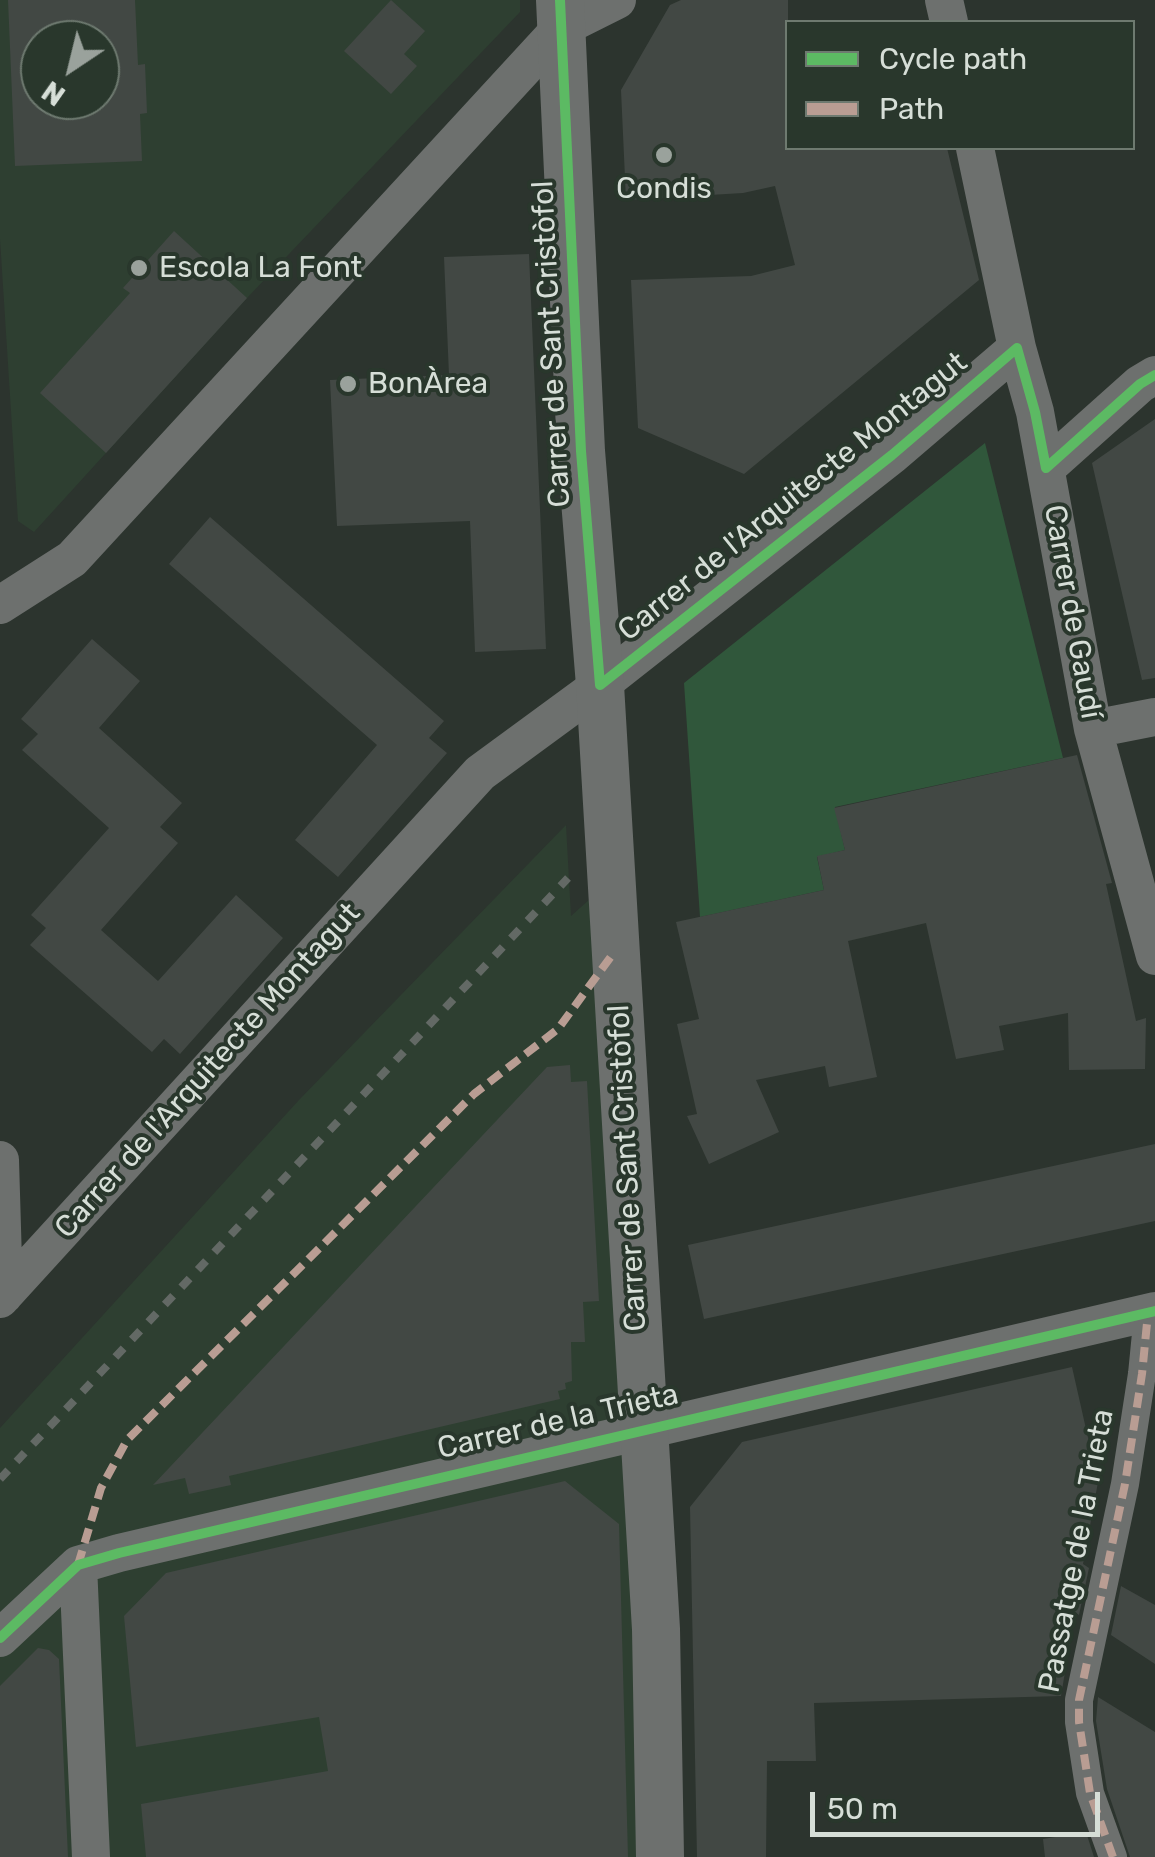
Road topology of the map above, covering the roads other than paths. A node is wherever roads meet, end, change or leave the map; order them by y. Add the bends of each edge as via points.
1 (616, 0) edge
2 (560, 14) edge
3 (975, 150) edge
4 (1017, 348) junction
5 (1155, 375) edge
6 (1046, 468) junction
7 (0, 605) edge
8 (600, 685) junction
9 (1155, 717) edge
10 (1093, 729) junction
11 (1155, 956) edge
12 (0, 1160) edge
13 (2, 1297) edge
14 (1151, 1312) edge
15 (643, 1428) junction
16 (78, 1565) junction
17 (0, 1638) edge
18 (91, 1857) edge
19 (660, 1857) edge
20 (1113, 1857) edge

1 - 2 street
2 - 7 street via 72,560
2 - 8 street, Carrer de Sant Cristòfol via 581,451
3 - 4 street, Carrer de Gaudí
4 - 6 street, Carrer de Gaudí
4 - 8 street, Carrer de l'Arquitecte Montagut
5 - 6 street
6 - 10 street, Carrer de Gaudí
8 - 13 street, Carrer de l'Arquitecte Montagut via 480,773
8 - 15 street, Carrer de Sant Cristòfol
9 - 10 street
10 - 11 street, Carrer de Gaudí
12 - 13 street
14 - 15 street, Carrer de la Trieta
14 - 20 street, Passatge de la Trieta via 1125,1484 1080,1700 1090,1793
15 - 16 street, Carrer de la Trieta
15 - 19 street, Carrer de Sant Cristòfol via 656,1629
16 - 17 street, Carrer de la Trieta
16 - 18 street

